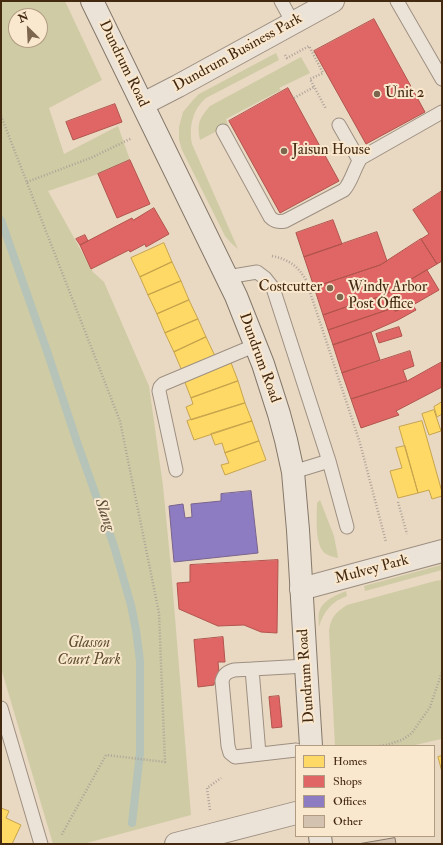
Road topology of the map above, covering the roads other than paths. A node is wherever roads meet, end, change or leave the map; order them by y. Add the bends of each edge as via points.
1 (92, 1) edge
2 (281, 1) edge
3 (333, 1) edge
4 (397, 1) edge
5 (293, 23) junction
6 (442, 80) edge
7 (142, 104) junction
8 (442, 112) edge
9 (339, 124) road end
10 (223, 131) dead end
11 (359, 160) junction
12 (227, 277) junction
13 (256, 345) junction
14 (329, 461) junction
15 (176, 470) dead end
16 (293, 472) junction
17 (347, 528) dead end
18 (442, 551) edge
19 (301, 590) junction
20 (306, 666) junction
21 (252, 669) junction
22 (1, 708) edge
23 (311, 745) edge
24 (295, 750) edge
25 (259, 754) junction
26 (295, 813) edge
27 (41, 844) edge
28 (176, 844) edge

1 - 7 main road, Dundrum Road
2 - 5 lane
3 - 5 main road, Dundrum Business Park
4 - 6 lane
5 - 7 main road, Dundrum Business Park
7 - 12 main road, Dundrum Road
8 - 11 lane
9 - 11 lane
10 - 11 lane via 273,221 285,221 344,190
12 - 13 main road, Dundrum Road
12 - 14 lane via 257,272 273,288
13 - 15 lane via 163,384 160,388
13 - 16 main road, Dundrum Road via 283,427
14 - 16 lane
14 - 17 lane
16 - 19 main road, Dundrum Road
18 - 19 main road, Mulvey Park
19 - 20 main road, Dundrum Road
20 - 21 lane
20 - 23 main road, Dundrum Road
21 - 25 lane
21 - 25 lane via 228,672 222,681 230,753 235,757
22 - 27 lane
24 - 25 lane
26 - 28 main road

